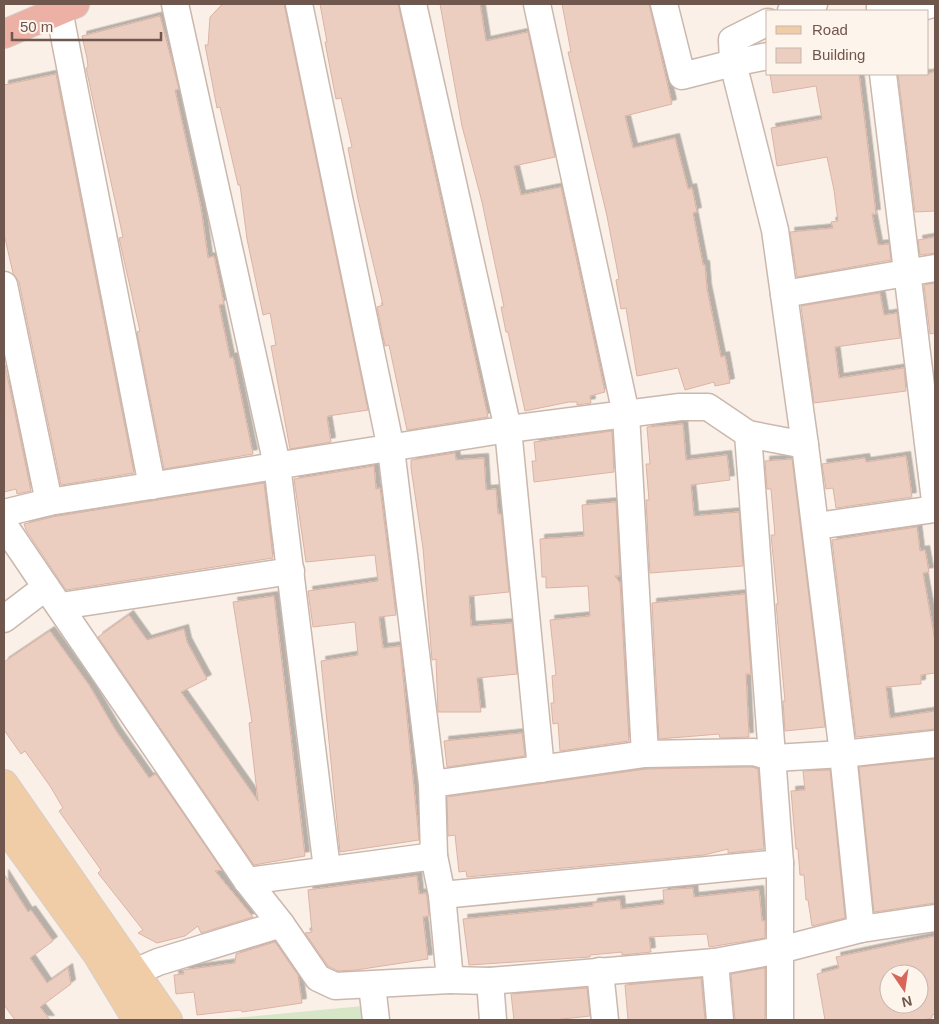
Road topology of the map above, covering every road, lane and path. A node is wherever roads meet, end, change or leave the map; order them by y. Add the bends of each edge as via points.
1 (175, 4) edge
2 (299, 4) edge
3 (413, 4) edge
4 (537, 4) edge
5 (664, 4) edge
6 (814, 4) edge
7 (932, 4) edge
8 (67, 7) edge
9 (794, 10) edge
10 (913, 10) edge
11 (766, 23) edge
12 (4, 34) edge
13 (766, 56) edge
14 (733, 63) junction
15 (882, 75) edge
16 (935, 268) edge
17 (906, 272) junction
18 (4, 285) edge
19 (784, 294) junction
20 (626, 414) junction
21 (508, 429) junction
22 (748, 434) junction
23 (806, 446) junction
24 (391, 449) junction
25 (277, 465) junction
26 (152, 486) junction
27 (935, 501) edge
28 (49, 502) junction
29 (935, 509) edge
30 (4, 513) edge
31 (4, 526) edge
32 (817, 526) junction
33 (291, 571) junction
34 (53, 596) junction
35 (4, 619) edge
36 (935, 744) edge
37 (645, 754) junction
38 (843, 754) junction
39 (774, 758) junction
40 (541, 769) junction
41 (4, 784) edge
42 (432, 784) junction
43 (4, 824) edge
44 (434, 856) junction
45 (780, 862) junction
46 (327, 869) junction
47 (247, 881) junction
48 (442, 895) junction
49 (935, 918) edge
50 (281, 924) junction
51 (860, 928) junction
52 (780, 950) junction
53 (715, 962) junction
54 (600, 971) junction
55 (135, 972) junction
56 (450, 980) junction
57 (490, 981) junction
58 (372, 985) junction
59 (137, 1020) edge
60 (168, 1020) edge
61 (376, 1020) edge
62 (493, 1020) edge
63 (605, 1020) edge
64 (720, 1020) edge
65 (780, 1020) edge

1 - 25 street
2 - 24 street
3 - 21 street
4 - 20 street
5 - 14 street via 682,76
6 - 9 street
7 - 10 street
8 - 12 highway
8 - 26 street
11 - 14 street via 732,40
13 - 14 street
14 - 19 street via 775,230
15 - 17 street
16 - 17 street
17 - 19 street
17 - 27 street
18 - 28 street
19 - 23 street
20 - 21 street
20 - 22 street via 708,407
20 - 37 street
21 - 24 street
21 - 40 street
22 - 23 street
22 - 39 street
23 - 32 street
24 - 25 street
24 - 42 street
25 - 26 street
25 - 33 street
26 - 28 street
28 - 30 street
29 - 32 street
31 - 34 street
32 - 38 street
33 - 34 street
33 - 46 street
34 - 35 street
34 - 47 street
36 - 38 street
37 - 39 street via 754,752
37 - 40 street
38 - 39 street
38 - 51 street
39 - 45 street
40 - 42 street
41 - 55 main road
42 - 44 street
43 - 59 main road via 97,954
44 - 46 street
44 - 48 street
45 - 48 street
45 - 52 street
46 - 47 street
47 - 50 street
48 - 56 street
49 - 51 street
50 - 55 street
50 - 58 street via 318,978 335,986
51 - 52 street
52 - 53 street
52 - 65 street
53 - 54 street
53 - 64 street
54 - 57 street
54 - 63 street
55 - 60 main road
56 - 57 street
56 - 58 street
57 - 62 street
58 - 61 street

